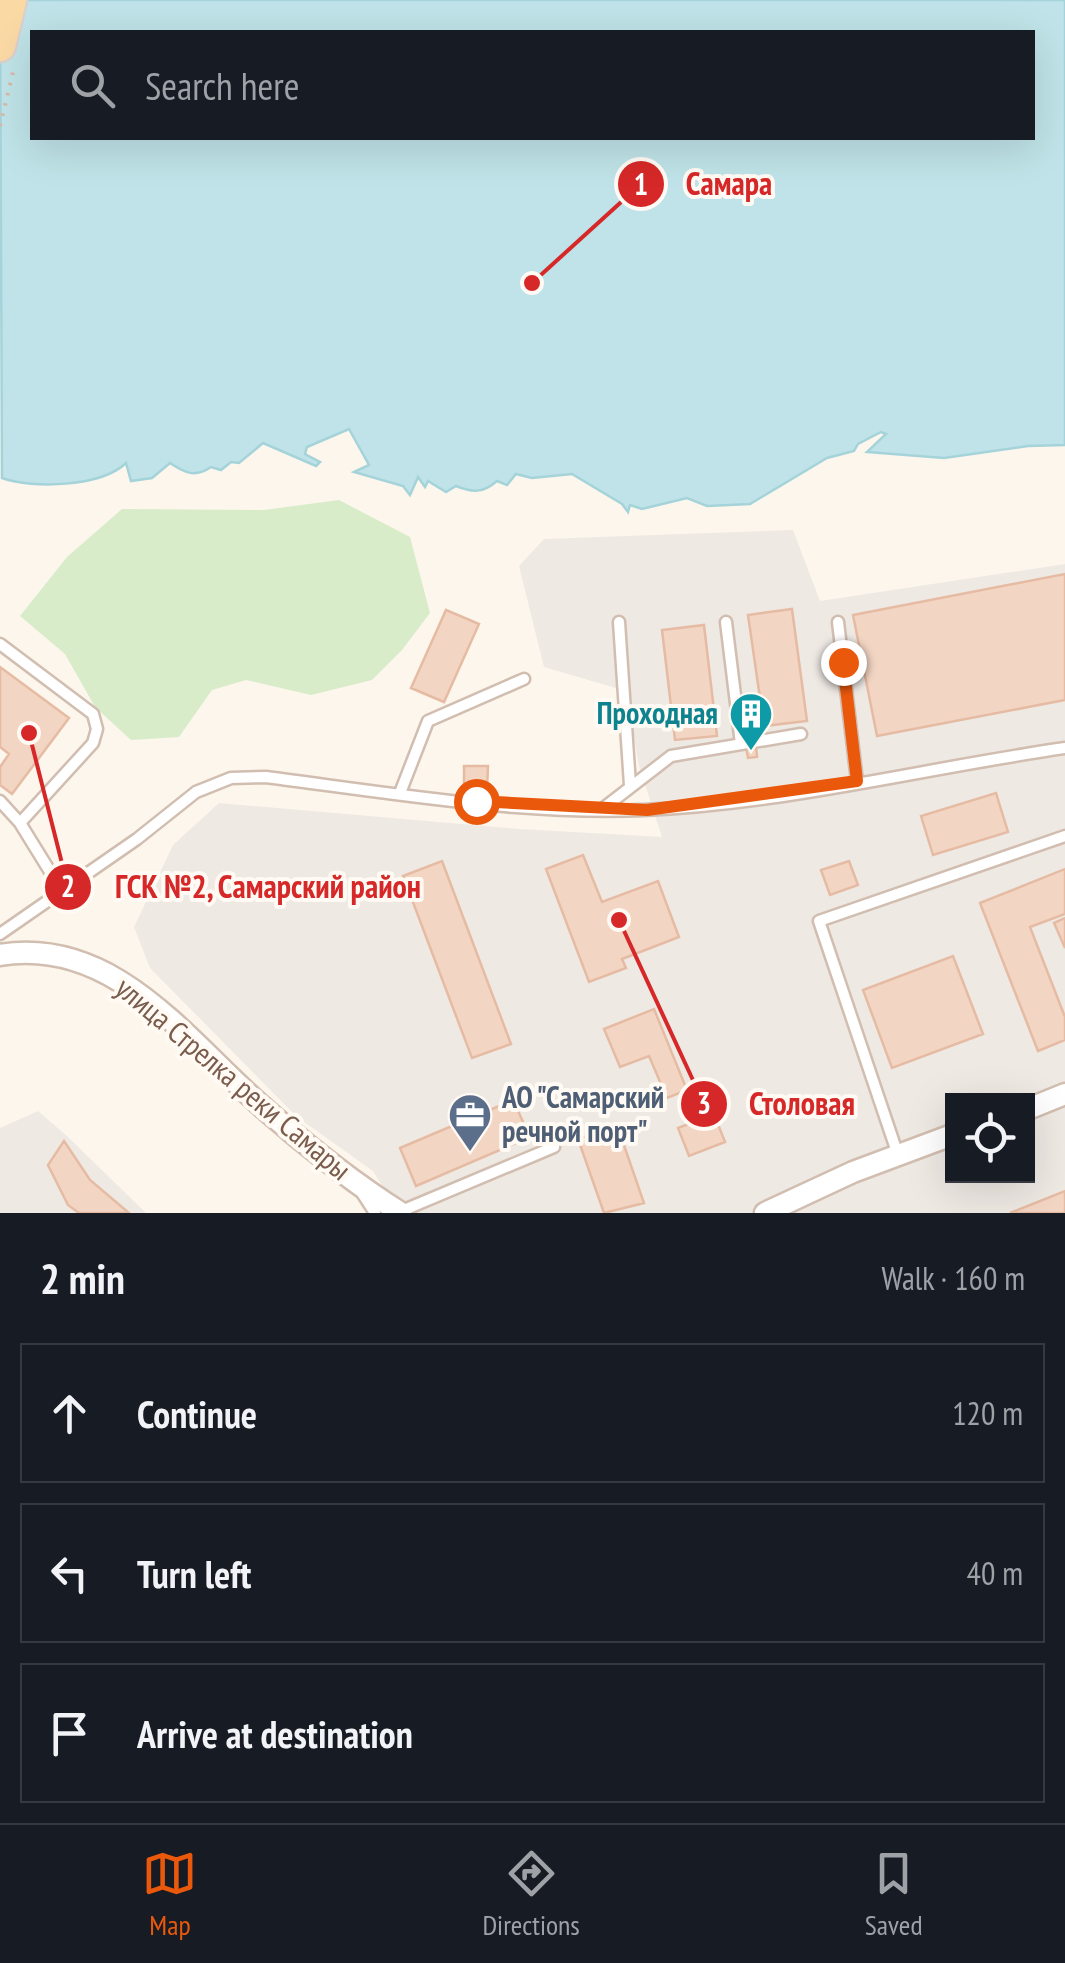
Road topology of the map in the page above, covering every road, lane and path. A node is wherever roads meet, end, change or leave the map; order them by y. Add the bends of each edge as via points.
1 (11, 0) edge
2 (0, 46) edge
3 (619, 622) dead end
4 (726, 622) dead end
5 (838, 622) dead end
6 (0, 644) edge
7 (524, 679) dead end
8 (802, 734) dead end
9 (740, 744) junction
10 (1065, 748) edge
11 (857, 781) junction
12 (630, 785) junction
13 (400, 793) junction
14 (0, 801) edge
15 (600, 810) junction
16 (20, 824) junction
17 (1065, 836) edge
18 (62, 891) junction
19 (0, 934) edge
20 (0, 955) edge
21 (1065, 1094) edge
22 (1035, 1106) edge
23 (945, 1138) edge
24 (554, 1146) dead end
25 (898, 1155) junction
26 (356, 1184) junction
27 (400, 1212) edge
28 (374, 1213) edge
29 (765, 1213) edge

1 - 2 main road
3 - 12 lane
4 - 9 lane
5 - 11 lane
6 - 16 lane via 93,714 97,730 93,743
7 - 13 lane via 428,721
8 - 9 lane
9 - 12 lane via 670,756
10 - 11 lane
11 - 15 lane via 731,802
12 - 15 lane
13 - 15 lane
13 - 18 lane via 231,778 196,792
14 - 16 lane
16 - 18 lane
17 - 25 lane via 818,922
18 - 19 lane
20 - 26 street, улица Стрелка реки Самары via 55,954 127,984
21 - 22 street
23 - 25 street
24 - 27 lane
25 - 29 street
26 - 27 street, улица Стрелка реки Самары
26 - 28 lane

